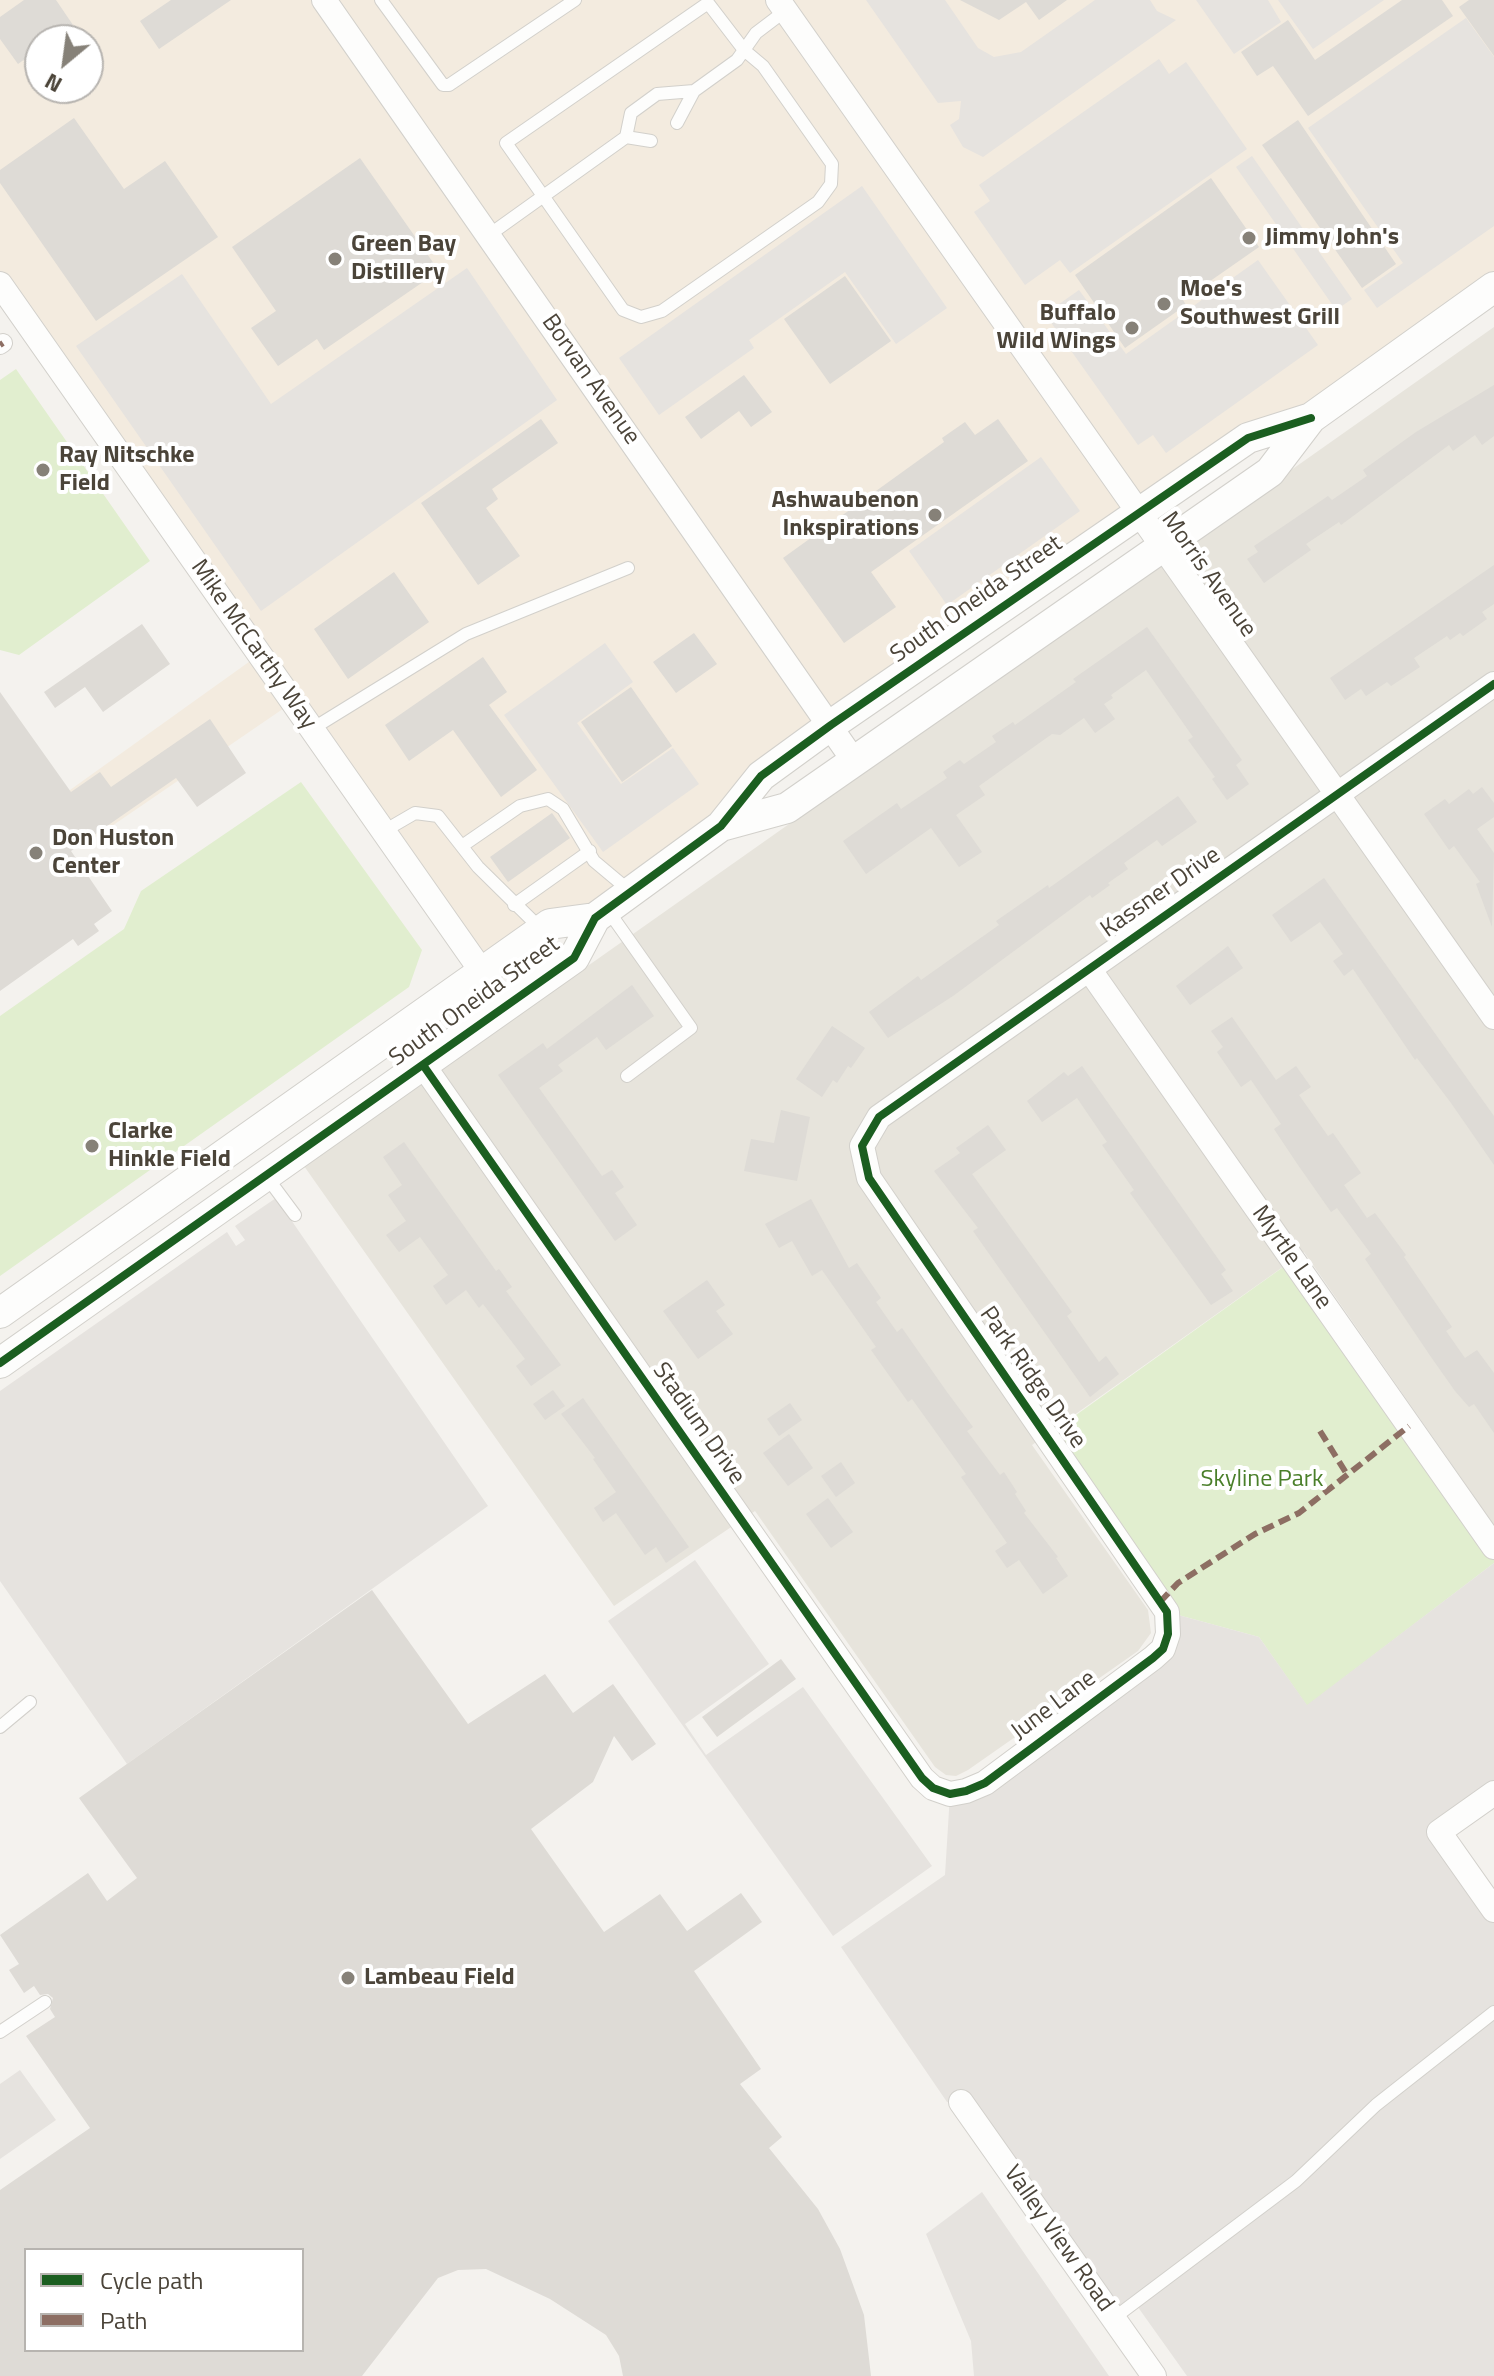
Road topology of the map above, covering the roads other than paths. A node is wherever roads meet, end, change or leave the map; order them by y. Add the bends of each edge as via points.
1 (324, 0) edge
2 (381, 0) edge
3 (575, 0) edge
4 (782, 6) edge
5 (744, 50) junction
6 (694, 91) junction
7 (677, 123) dead end
8 (626, 137) junction
9 (651, 141) dead end
10 (542, 197) junction
11 (489, 235) junction
12 (0, 284) edge
13 (1494, 287) edge
14 (1311, 418) junction
15 (1139, 512) junction
16 (1163, 546) junction
17 (628, 568) dead end
18 (1494, 684) edge
19 (831, 725) junction
20 (312, 729) junction
21 (854, 761) junction
22 (1337, 794) junction
23 (721, 826) junction
24 (384, 831) junction
25 (462, 846) junction
26 (590, 851) junction
27 (631, 892) junction
28 (514, 905) junction
29 (601, 914) junction
30 (542, 930) junction
31 (1089, 969) junction
32 (482, 972) junction
33 (506, 1006) junction
34 (1494, 1017) edge
35 (423, 1065) junction
36 (627, 1076) dead end
37 (862, 1146) joint
38 (266, 1176) junction
39 (295, 1215) dead end
40 (0, 1313) edge
41 (0, 1363) edge
42 (1494, 1547) edge
43 (1168, 1634) joint
44 (30, 1702) dead end
45 (0, 1727) edge
46 (1494, 1793) edge
47 (950, 1794) joint
48 (1494, 1910) edge
49 (45, 2002) dead end
50 (1494, 2012) edge
51 (0, 2032) edge
52 (961, 2102) dead end
53 (1114, 2318) junction
54 (1154, 2376) edge

1 - 11 street, Borvan Avenue
2 - 3 lane via 443,85
4 - 5 lane
4 - 15 street, Morris Avenue
5 - 6 lane
5 - 10 lane via 708,3 506,143
5 - 10 lane via 763,66 832,164 831,184 818,202 662,311 641,317 623,310
6 - 7 lane
6 - 8 lane via 657,94 631,113
8 - 9 lane
8 - 10 lane
10 - 11 lane
11 - 19 street, Borvan Avenue
12 - 20 street, Mike McCarthy Way
13 - 14 street, South Oneida Street
14 - 15 street, South Oneida Street via 1248,438
14 - 16 street, South Oneida Street via 1270,472
15 - 16 street, Morris Avenue
15 - 19 street, South Oneida Street
16 - 21 street, South Oneida Street
16 - 22 street, Morris Avenue
17 - 20 lane via 466,634
18 - 22 street, Kassner Drive
19 - 21 street, Borvan Avenue
19 - 23 street, South Oneida Street via 761,776
20 - 24 street, Mike McCarthy Way
21 - 23 street, South Oneida Street via 787,808
22 - 31 street, Kassner Drive
22 - 34 street, Morris Avenue
23 - 27 street, South Oneida Street
24 - 25 lane via 415,813 438,816
24 - 32 street, Mike McCarthy Way
25 - 26 lane via 520,806 548,799 563,809
25 - 28 lane
26 - 27 lane via 594,861
26 - 28 lane
27 - 29 street, South Oneida Street
28 - 30 lane
29 - 30 street, South Oneida Street
29 - 33 street, South Oneida Street via 574,958
29 - 36 lane via 691,1028
30 - 32 street, South Oneida Street
31 - 37 street, Kassner Drive via 879,1117
31 - 42 street, Myrtle Lane
32 - 33 street, Mike McCarthy Way
32 - 40 street, South Oneida Street
33 - 35 street, South Oneida Street
35 - 38 street, South Oneida Street
35 - 47 street, Stadium Drive via 922,1778
37 - 43 street, Park Ridge Drive via 869,1178 1167,1612
38 - 39 lane
38 - 41 street, South Oneida Street
43 - 47 street, June Lane via 1153,1658 985,1783
44 - 45 lane
46 - 48 street via 1439,1832
49 - 51 lane
50 - 53 lane via 1376,2105 1296,2181
52 - 53 street, Valley View Road
53 - 54 street, Valley View Road

